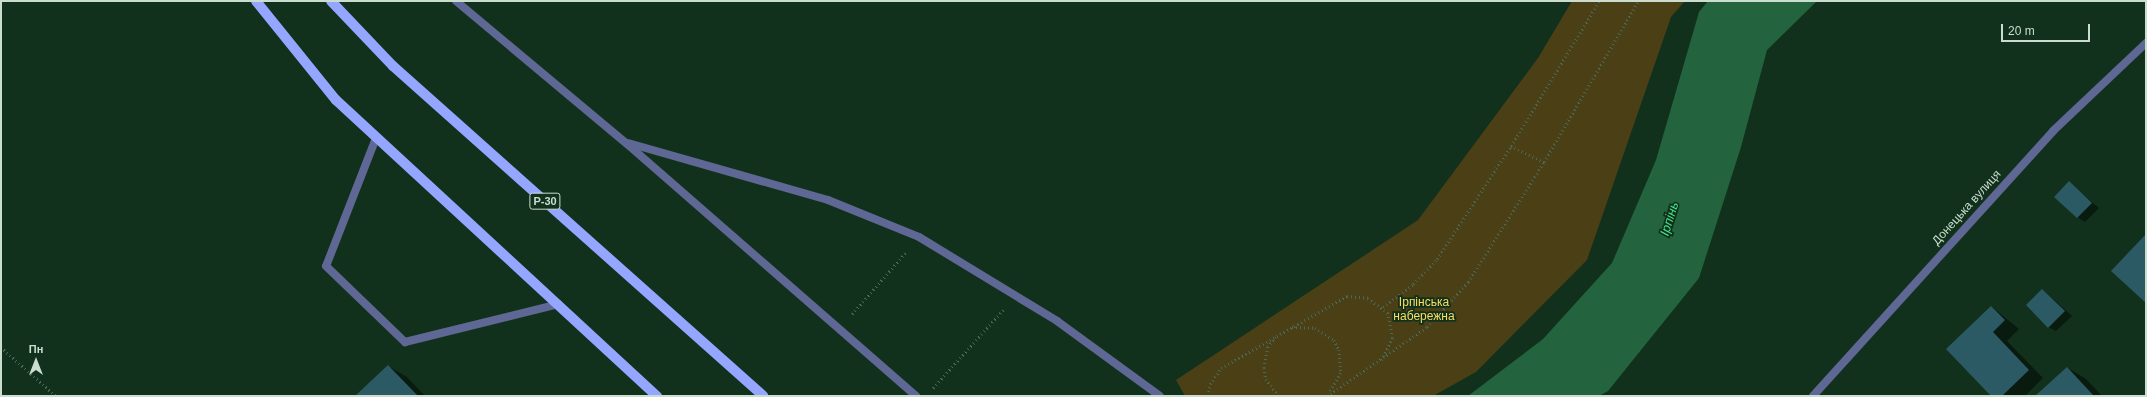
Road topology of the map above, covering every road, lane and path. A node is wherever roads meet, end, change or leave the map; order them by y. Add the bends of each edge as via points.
1 (256, 1) edge
2 (331, 1) edge
3 (456, 1) edge
4 (1599, 1) edge
5 (1638, 1) edge
6 (2146, 43) edge
7 (376, 138) junction
8 (626, 143) junction
9 (1511, 146) junction
10 (1544, 162) junction
11 (919, 237) junction
12 (1017, 295) junction
13 (558, 304) junction
14 (1383, 307) junction
15 (839, 328) junction
16 (1283, 331) junction
17 (1, 347) edge
18 (1379, 363) junction
19 (932, 390) dead end
20 (56, 396) edge
21 (657, 396) edge
22 (763, 396) edge
23 (916, 396) edge
24 (1160, 396) edge
25 (1208, 396) edge
26 (1280, 396) edge
27 (1326, 396) edge
28 (1813, 396) edge

1 - 7 main road via 317,79
2 - 22 main road, Р-30 via 393,66
3 - 8 street
4 - 9 path
5 - 10 path
6 - 28 street, Донецька вулиця via 2054,131
7 - 13 main road
7 - 13 street via 326,266 405,342
8 - 11 street via 733,170 828,200
8 - 15 street
9 - 10 path
9 - 14 path via 1437,259 1412,284
10 - 18 path via 1468,282 1427,327
11 - 12 street
11 - 15 path
12 - 19 path
12 - 24 street
13 - 21 main road
14 - 16 path via 1368,298 1347,296
14 - 18 path via 1394,332 1391,344
15 - 23 street
16 - 25 path via 1221,368 1210,384
16 - 26 path via 1268,347 1264,368 1266,379
16 - 27 path via 1293,327 1315,328 1334,340 1342,361 1341,373
17 - 20 path
18 - 27 path

